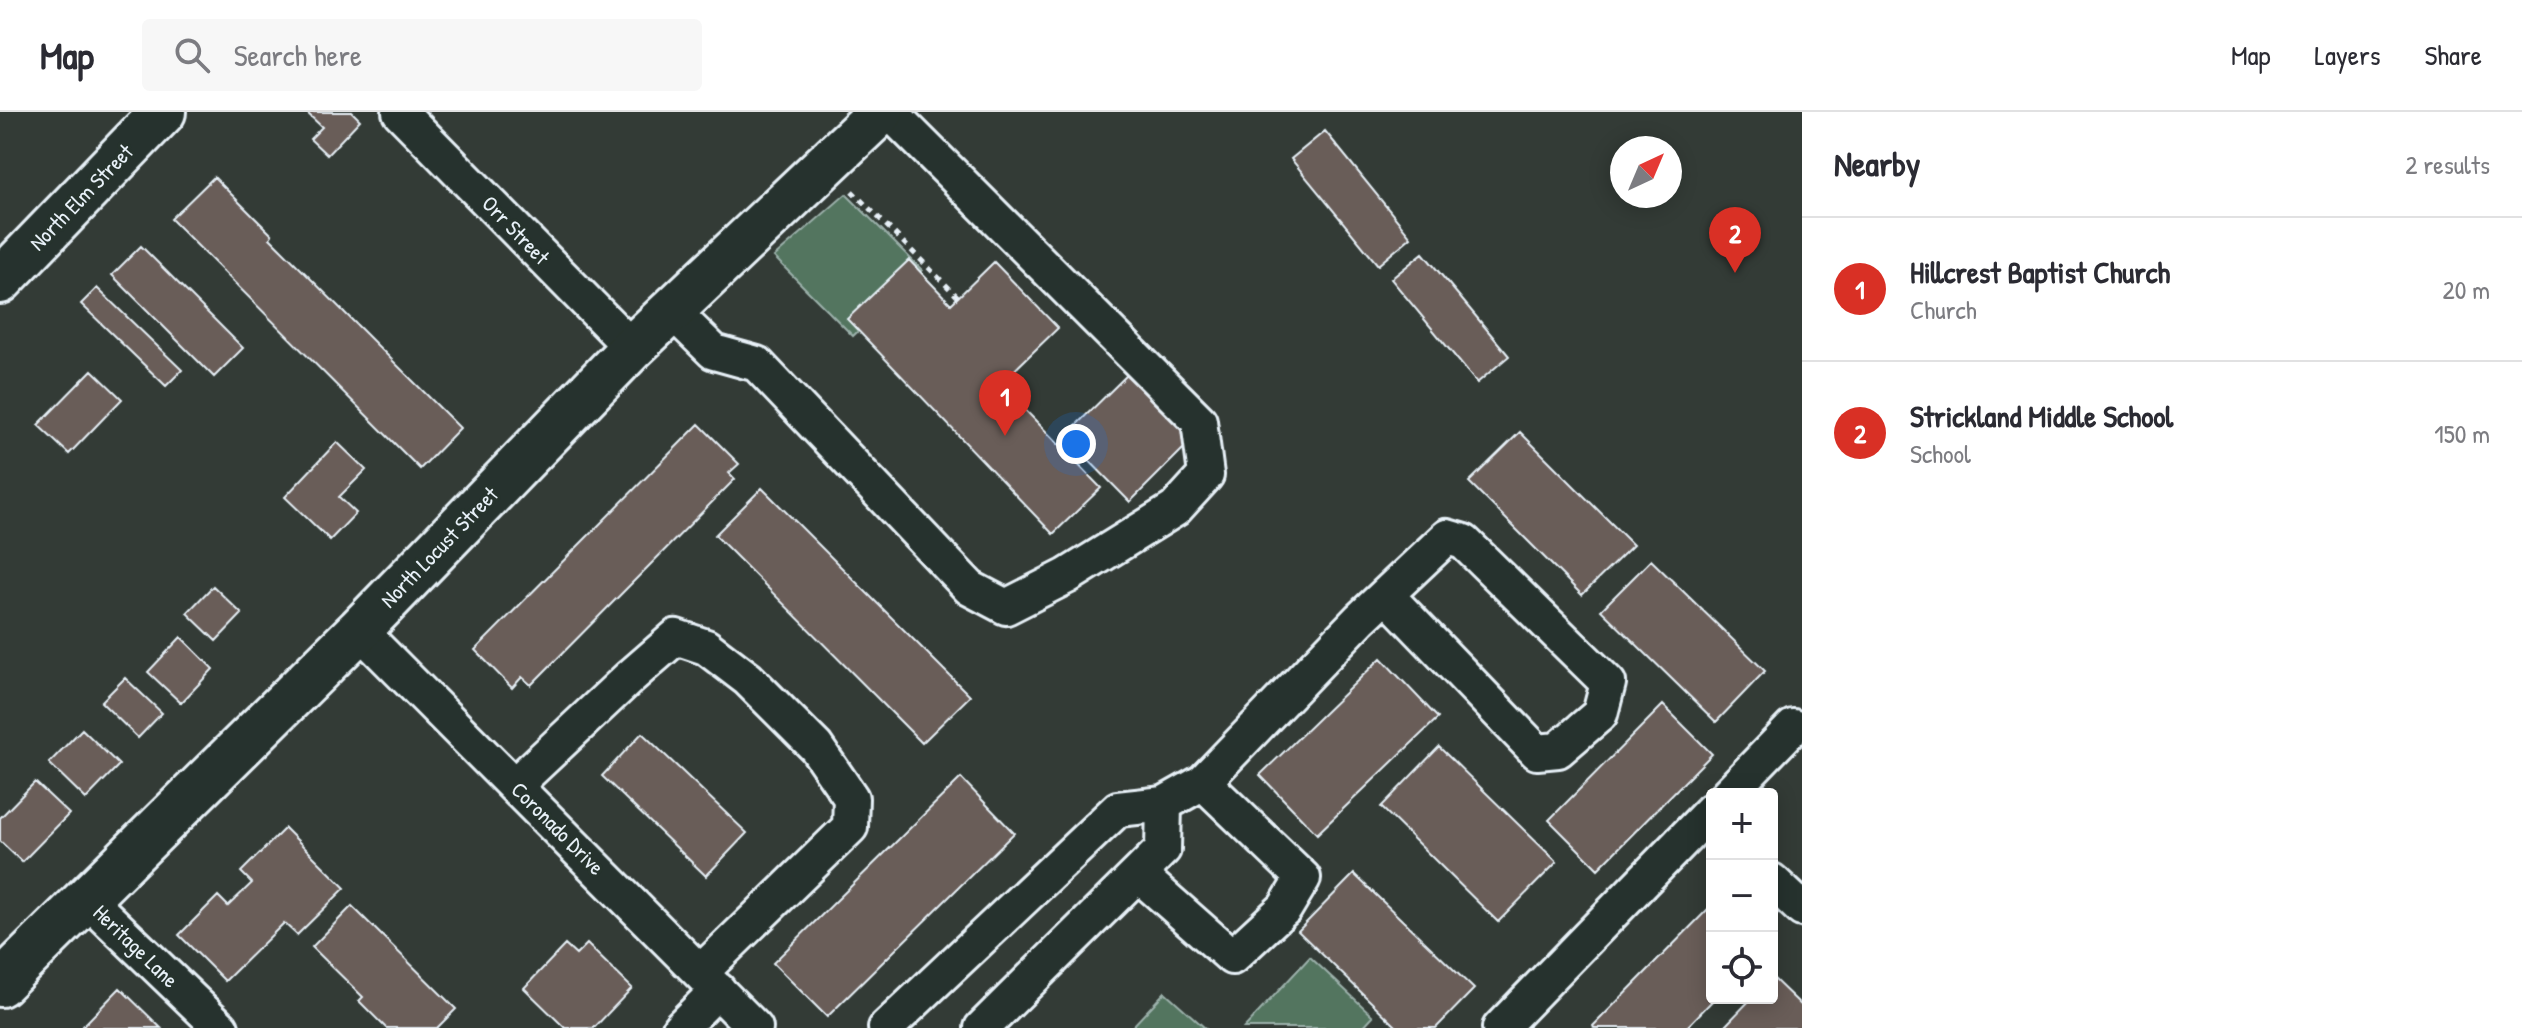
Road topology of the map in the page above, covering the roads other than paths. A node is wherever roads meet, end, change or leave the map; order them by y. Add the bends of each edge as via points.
1 (163, 112) edge
2 (400, 112) edge
3 (873, 116) edge
4 (0, 281) edge
5 (672, 311) junction
6 (632, 348) junction
7 (1386, 595) junction
8 (359, 630) junction
9 (1793, 727) dead end
10 (1203, 782) junction
11 (515, 785) junction
12 (1736, 788) edge
13 (1164, 804) junction
14 (1706, 819) edge
15 (1138, 874) junction
16 (1778, 887) edge
17 (85, 897) junction
18 (1802, 909) edge
19 (710, 981) junction
20 (0, 984) edge
21 (221, 1028) edge
22 (680, 1028) edge
23 (755, 1028) edge
24 (886, 1028) edge
25 (982, 1028) edge
26 (1500, 1028) edge

1 - 4 main road, North Elm Street
2 - 6 street, Orr Street
3 - 5 main road, North Locust Street
3 - 5 street via 1199,421 1206,475 1175,509 1006,607 970,588 757,364 714,352
5 - 6 main road, North Locust Street
6 - 8 main road, North Locust Street
7 - 7 street via 1447,537 1464,542 1608,683 1600,714 1558,750 1537,752
7 - 10 street
8 - 11 street, Coronado Drive
8 - 17 main road, North Locust Street
9 - 12 street
10 - 13 street
10 - 15 street via 1303,878 1285,908 1232,957
11 - 19 street, Coronado Drive
11 - 19 street via 676,637 706,647 748,679 816,747 851,798 850,827
13 - 15 street via 1163,849
13 - 24 street via 1118,809
14 - 26 street
15 - 25 street
16 - 18 street
17 - 20 main road, North Locust Street
17 - 21 street, Heritage Lane
19 - 22 street
19 - 23 street, Coronado Drive

